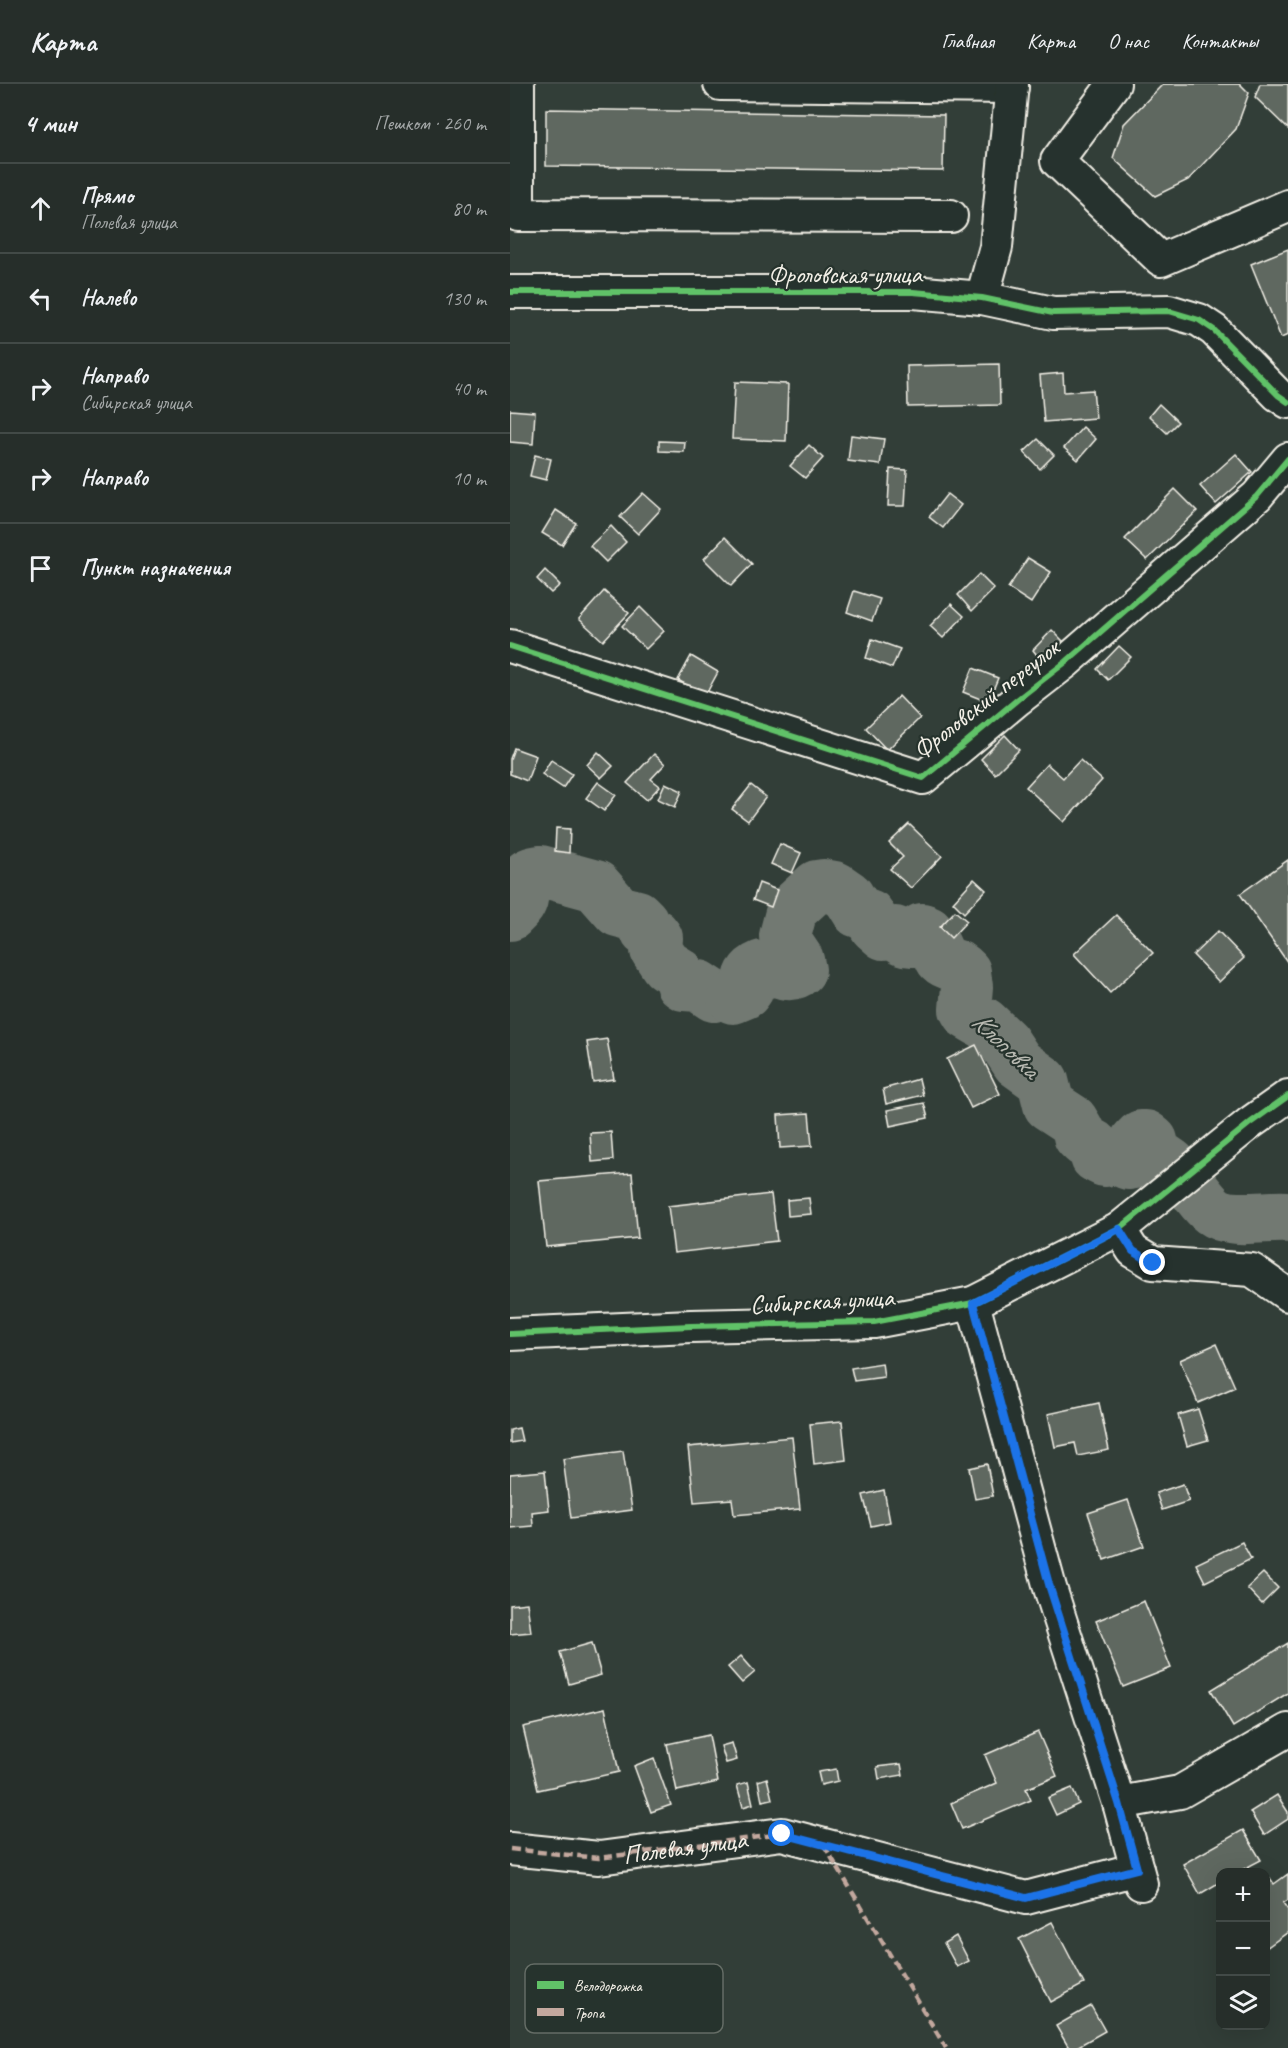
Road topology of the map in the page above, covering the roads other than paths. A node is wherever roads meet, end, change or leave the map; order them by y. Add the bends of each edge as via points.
1 (518, 84) edge
2 (720, 84) edge
3 (1114, 84) edge
4 (872, 85) edge
5 (1012, 86) edge
6 (1288, 206) edge
7 (514, 215) edge
8 (951, 216) dead end
9 (510, 292) edge
10 (982, 298) junction
11 (1288, 402) edge
12 (1288, 459) edge
13 (510, 646) edge
14 (1288, 1096) edge
15 (1119, 1229) junction
16 (1288, 1295) edge
17 (973, 1303) junction
18 (510, 1334) edge
19 (1288, 1730) edge
20 (1119, 1803) junction
21 (510, 1849) edge

1 - 7 street
2 - 4 street
3 - 6 street via 1057,161 1161,260
4 - 5 street
5 - 10 street via 996,247
7 - 8 street
9 - 10 street, Фроловская улица via 913,292
10 - 11 street, Фроловская улица via 1053,313 1184,314 1214,330
12 - 13 street, Фроловский переулок via 1239,512 1067,662 924,778
14 - 15 street, Сибирская улица
15 - 16 street via 1133,1251 1153,1263 1252,1270
15 - 17 street, Сибирская улица
17 - 18 street, Сибирская улица via 874,1322
17 - 20 street via 1050,1588
19 - 20 street via 1180,1792
20 - 21 street, Полевая улица via 1139,1876 1026,1898 782,1834 599,1858

